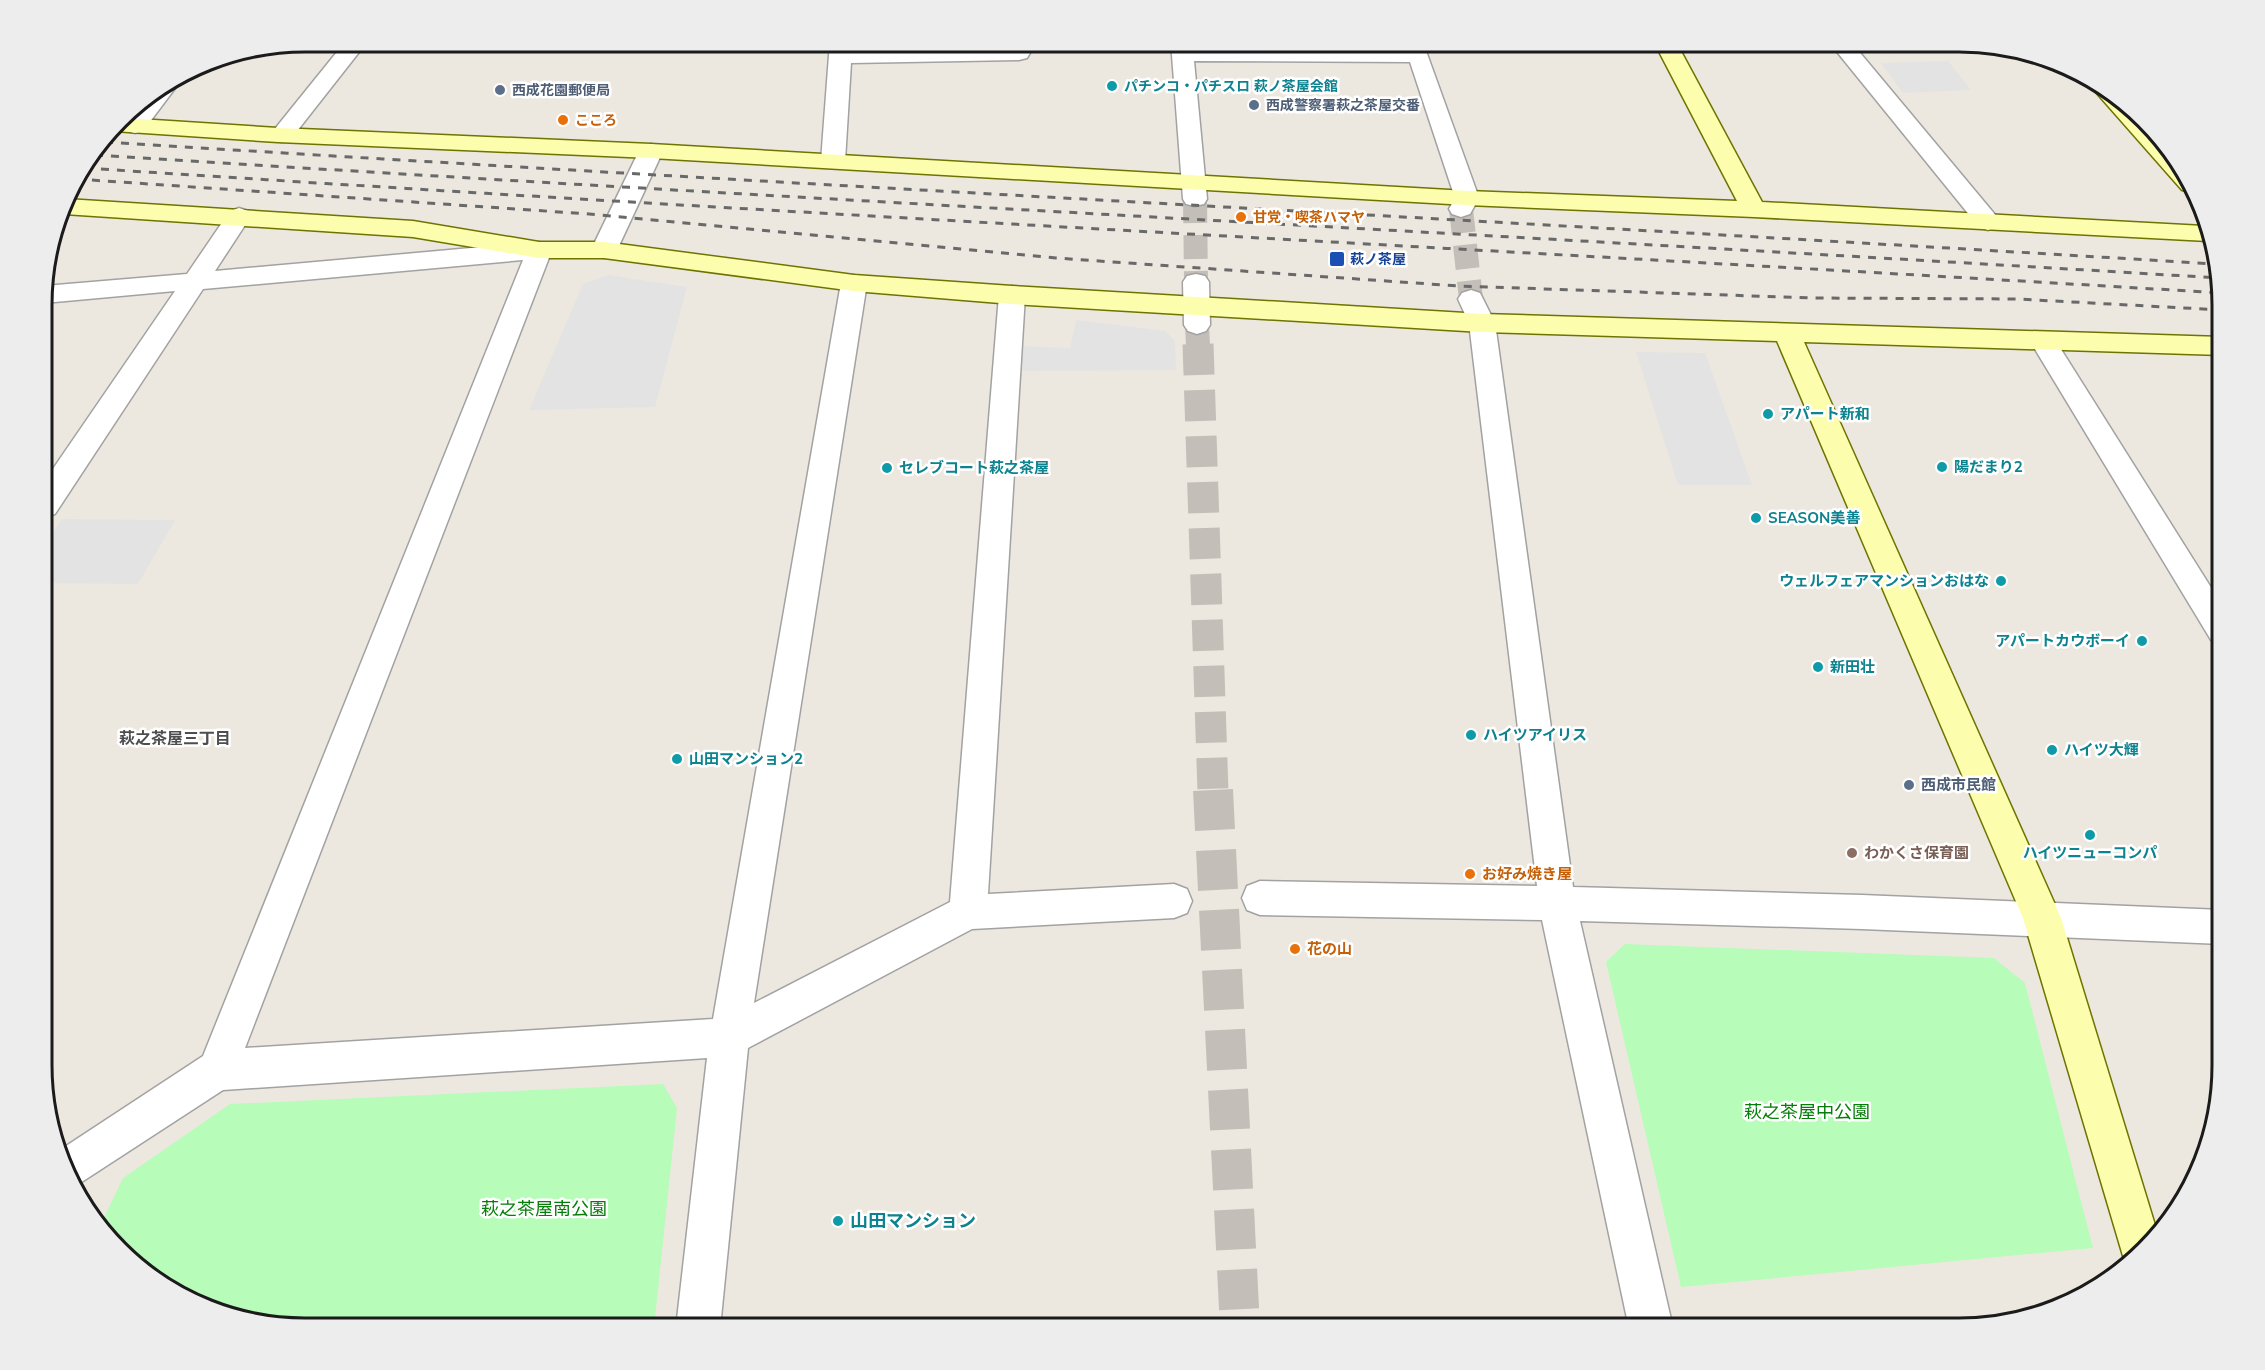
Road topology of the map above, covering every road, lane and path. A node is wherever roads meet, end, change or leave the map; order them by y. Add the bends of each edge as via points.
1 (348, 52) edge
2 (841, 52) edge
3 (960, 52) edge
4 (1019, 52) edge
5 (1182, 52) edge
6 (1412, 52) edge
7 (1670, 52) edge
8 (1848, 52) edge
9 (129, 125) edge
10 (282, 135) junction
11 (651, 151) junction
12 (833, 161) junction
13 (1194, 190) junction
14 (1464, 203) junction
15 (73, 207) edge
16 (1754, 209) junction
17 (239, 216) junction
18 (1988, 222) junction
19 (2202, 234) edge
20 (539, 250) junction
21 (604, 250) junction
22 (195, 283) junction
23 (854, 283) junction
24 (53, 294) edge
25 (1012, 295) junction
26 (1476, 311) junction
27 (1786, 332) junction
28 (2043, 340) junction
29 (2212, 346) edge
30 (52, 494) edge
31 (2212, 615) edge
32 (1260, 898) dead end
33 (1174, 901) dead end
34 (1557, 902) junction
35 (968, 912) junction
36 (2042, 918) junction
37 (2212, 926) edge
38 (729, 1037) junction
39 (217, 1070) junction
40 (74, 1165) edge
41 (2139, 1242) edge
42 (699, 1318) edge
43 (1649, 1318) edge

1 - 10 street
2 - 12 street
3 - 4 street
5 - 13 street
6 - 14 street
7 - 16 street
8 - 18 street
9 - 10 street
10 - 11 street
11 - 12 street
11 - 21 street
12 - 13 street
13 - 14 street
14 - 16 street
15 - 17 street
16 - 18 street
17 - 20 street via 413,229
17 - 22 street
18 - 19 street
20 - 21 street
20 - 22 street
20 - 39 street
21 - 23 street
22 - 24 street
22 - 30 street
23 - 25 street
23 - 38 street
25 - 26 street via 1197,305
25 - 35 street
26 - 27 street
26 - 34 street
27 - 28 street
27 - 36 street
28 - 29 street
28 - 31 street
32 - 34 street
33 - 35 street
34 - 36 street
34 - 43 street
35 - 38 street
36 - 37 street
36 - 41 street
38 - 39 street
38 - 42 street
39 - 40 street

